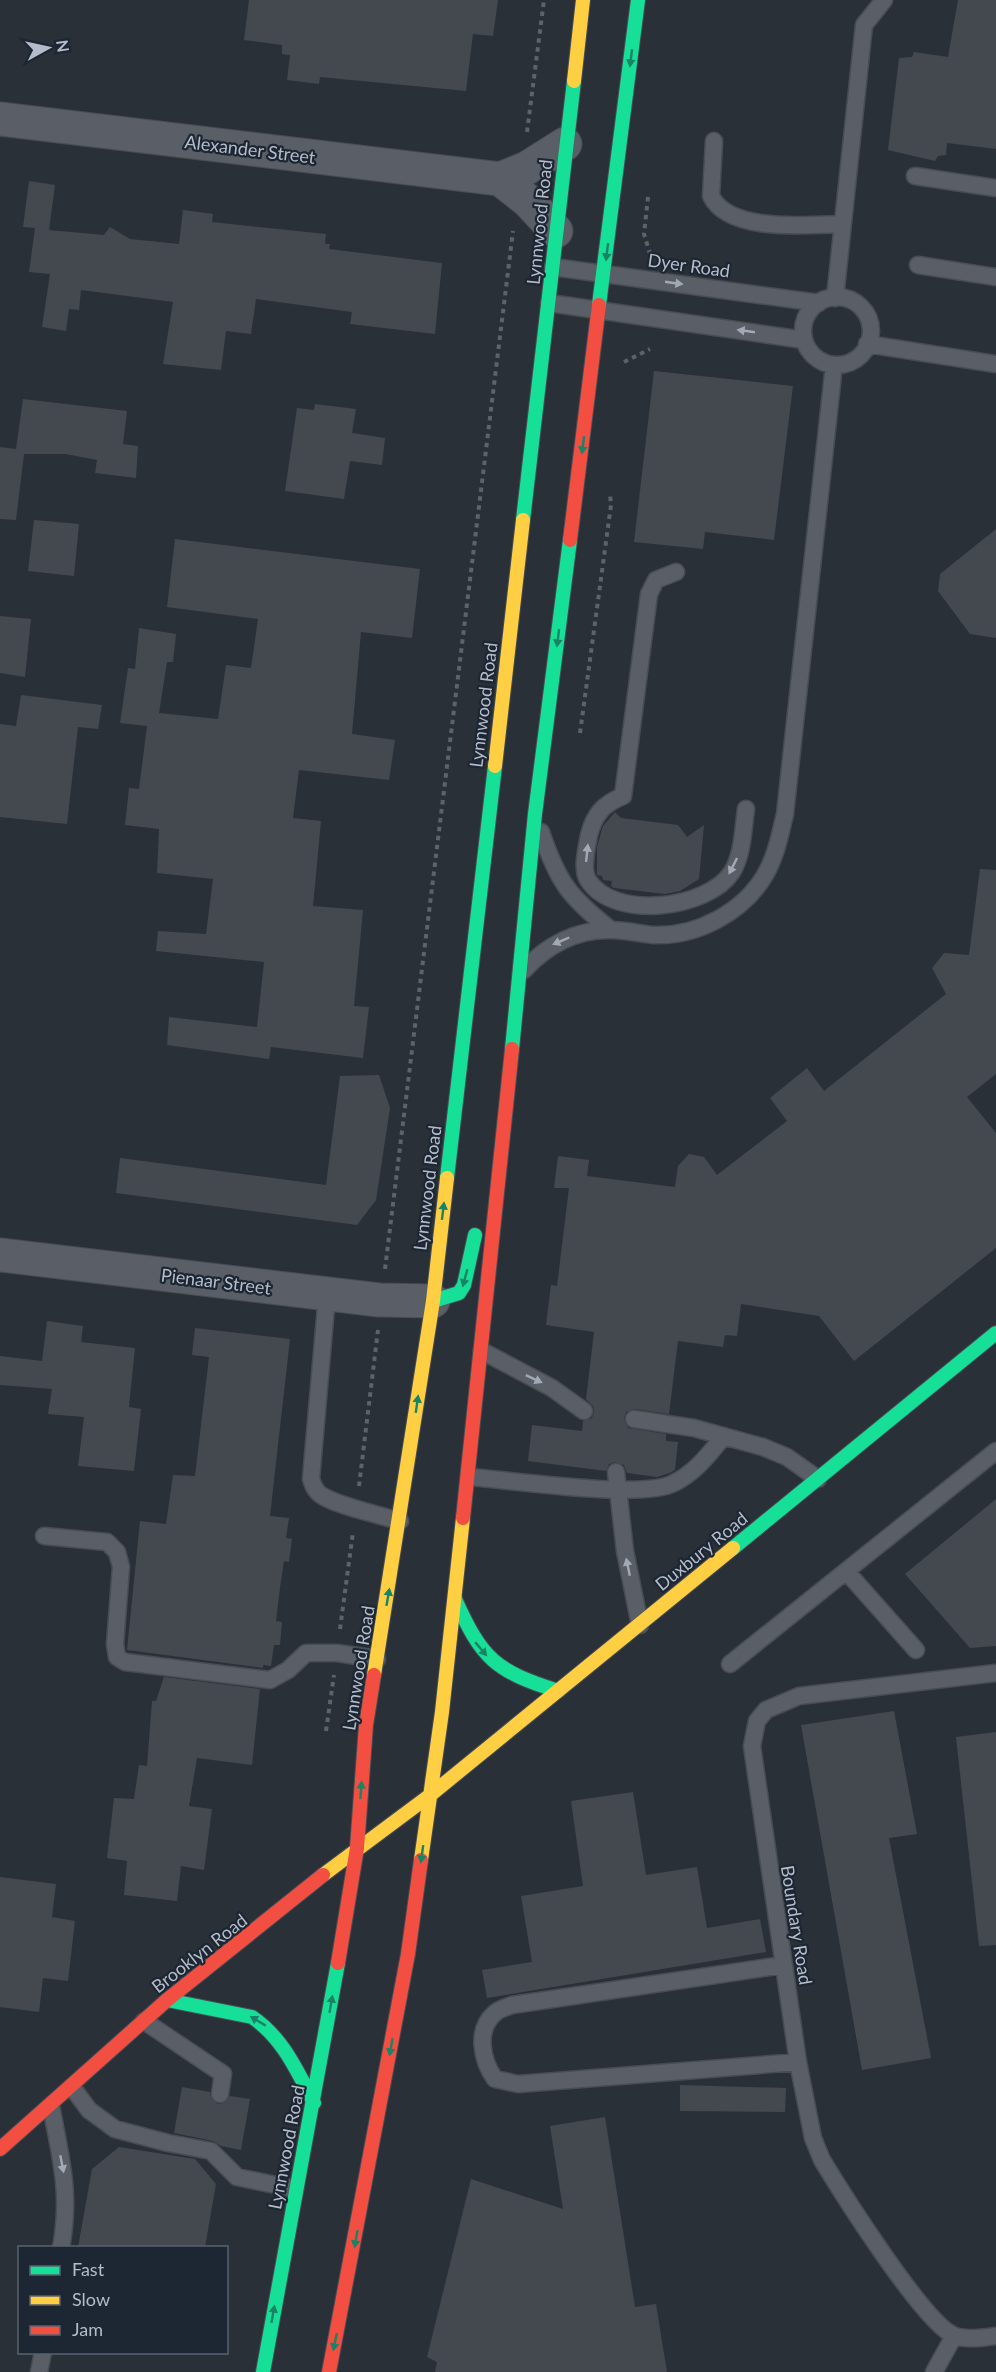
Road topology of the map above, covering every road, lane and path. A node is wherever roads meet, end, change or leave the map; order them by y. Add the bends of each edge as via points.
1 (544, 0) edge
2 (583, 0) edge
3 (638, 0) edge
4 (884, 0) edge
5 (0, 119) edge
6 (714, 141) dead end
7 (565, 144) junction
8 (915, 176) dead end
9 (513, 181) junction
10 (650, 187) dead end
11 (996, 188) edge
12 (842, 224) junction
13 (556, 231) junction
14 (657, 265) dead end
15 (918, 265) dead end
16 (553, 267) junction
17 (604, 274) junction
18 (996, 277) edge
19 (827, 300) junction
20 (549, 303) junction
21 (600, 311) junction
22 (804, 340) junction
23 (867, 344) junction
24 (650, 349) dead end
25 (623, 364) dead end
26 (996, 364) edge
27 (834, 365) junction
28 (676, 572) dead end
29 (746, 809) dead end
30 (535, 814) junction
31 (427, 918) dead end
32 (611, 930) junction
33 (521, 974) junction
34 (495, 1206) junction
35 (0, 1255) edge
36 (327, 1295) junction
37 (433, 1301) junction
38 (996, 1333) edge
39 (482, 1352) junction
40 (584, 1411) dead end
41 (634, 1419) dead end
42 (724, 1436) junction
43 (996, 1451) edge
44 (616, 1472) dead end
45 (469, 1477) junction
46 (818, 1479) junction
47 (617, 1490) junction
48 (400, 1521) junction
49 (44, 1536) dead end
50 (846, 1572) junction
51 (454, 1597) junction
52 (640, 1625) junction
53 (916, 1650) dead end
54 (377, 1659) junction
55 (730, 1664) dead end
56 (996, 1673) edge
57 (558, 1691) junction
58 (429, 1796) junction
59 (357, 1848) junction
60 (783, 1965) junction
61 (167, 2000) junction
62 (144, 2021) junction
63 (798, 2062) junction
64 (72, 2087) junction
65 (220, 2094) dead end
66 (314, 2103) junction
67 (51, 2106) junction
68 (0, 2149) edge
69 (295, 2189) junction
70 (61, 2246) edge
71 (954, 2336) junction
72 (996, 2336) edge
73 (43, 2354) edge
74 (39, 2372) edge
75 (263, 2372) edge
76 (328, 2372) edge
77 (934, 2372) edge

1 - 9 path
2 - 7 main road, Lynnwood Road
3 -> 17 main road
4 - 12 lane via 864,25
5 - 9 street, Alexander Street
6 - 12 lane via 711,196 722,211 779,225
7 - 9 street
7 - 13 main road, Lynnwood Road
8 - 11 lane
9 - 13 street
9 - 31 path
10 - 14 path via 644,234
12 - 19 lane
13 - 16 main road, Lynnwood Road
15 - 18 lane
16 - 17 lane, Dyer Road
16 - 20 main road, Lynnwood Road
17 -> 19 lane, Dyer Road
17 - 21 main road
19 - 22 lane via 812,308 804,323
19 - 23 lane, Dyer Road via 851,301 864,312 870,327
20 - 21 lane
37 -> 20 main road, Lynnwood Road
22 -> 21 lane
21 -> 30 main road
22 - 27 lane via 815,357
23 - 26 lane
23 - 27 lane via 850,362
24 - 25 path
27 - 32 lane via 785,814 775,853 748,897 704,926 680,934
29 -> 28 lane via 740,854 732,872 690,898 651,906 613,900 587,879 592,825 600,810 623,796 649,594 656,580
30 - 32 lane via 555,872 569,894
30 - 33 main road
32 -> 33 lane via 556,942
33 - 34 main road
34 -> 37 main road via 476,1231 459,1293
34 - 39 main road
35 - 36 street, Pienaar Street
36 - 37 street, Pienaar Street
36 - 48 lane via 313,1488 333,1501
48 -> 37 main road, Lynnwood Road
38 - 46 main road, Duxbury Road
39 -> 40 lane via 552,1388
39 - 45 main road
41 - 42 lane
42 - 46 lane via 787,1457
42 - 47 lane via 694,1471 673,1484 643,1491
43 - 50 lane
44 - 47 lane
45 - 47 lane
45 - 51 main road
46 - 52 main road, Duxbury Road
52 -> 47 lane
54 -> 48 main road, Lynnwood Road
49 - 54 lane via 106,1542 117,1552 121,1567 115,1644 117,1657 125,1662 270,1680 306,1653
50 - 53 lane
50 - 55 lane
51 -> 57 main road via 476,1645 492,1662 522,1681
51 - 58 main road
52 - 57 main road, Duxbury Road
59 -> 54 main road, Lynnwood Road via 366,1725
56 - 60 lane, Boundary Road via 816,1692 780,1703 766,1710 757,1721 753,1732 753,1766
57 - 58 main road, Duxbury Road
58 - 59 main road, Brooklyn Road
58 -> 76 main road via 408,1954
59 - 61 main road, Brooklyn Road
66 -> 59 main road, Lynnwood Road
60 - 63 lane, Boundary Road
60 - 63 lane via 512,2005 495,2013 486,2025 482,2046 486,2066 495,2079 518,2084
61 - 62 main road, Brooklyn Road
66 -> 61 main road via 276,2037 264,2024 252,2017
62 - 64 main road, Brooklyn Road
62 - 65 lane via 224,2074
63 - 71 lane, Boundary Road via 813,2138 822,2160 914,2296
64 - 67 main road, Brooklyn Road
64 - 69 lane via 89,2110 115,2129 212,2148 237,2177
66 - 69 main road, Lynnwood Road via 309,2110
67 - 68 main road, Brooklyn Road
67 -> 70 lane via 67,2188
75 -> 69 main road, Lynnwood Road
71 - 72 lane
71 - 77 lane
73 - 74 lane

